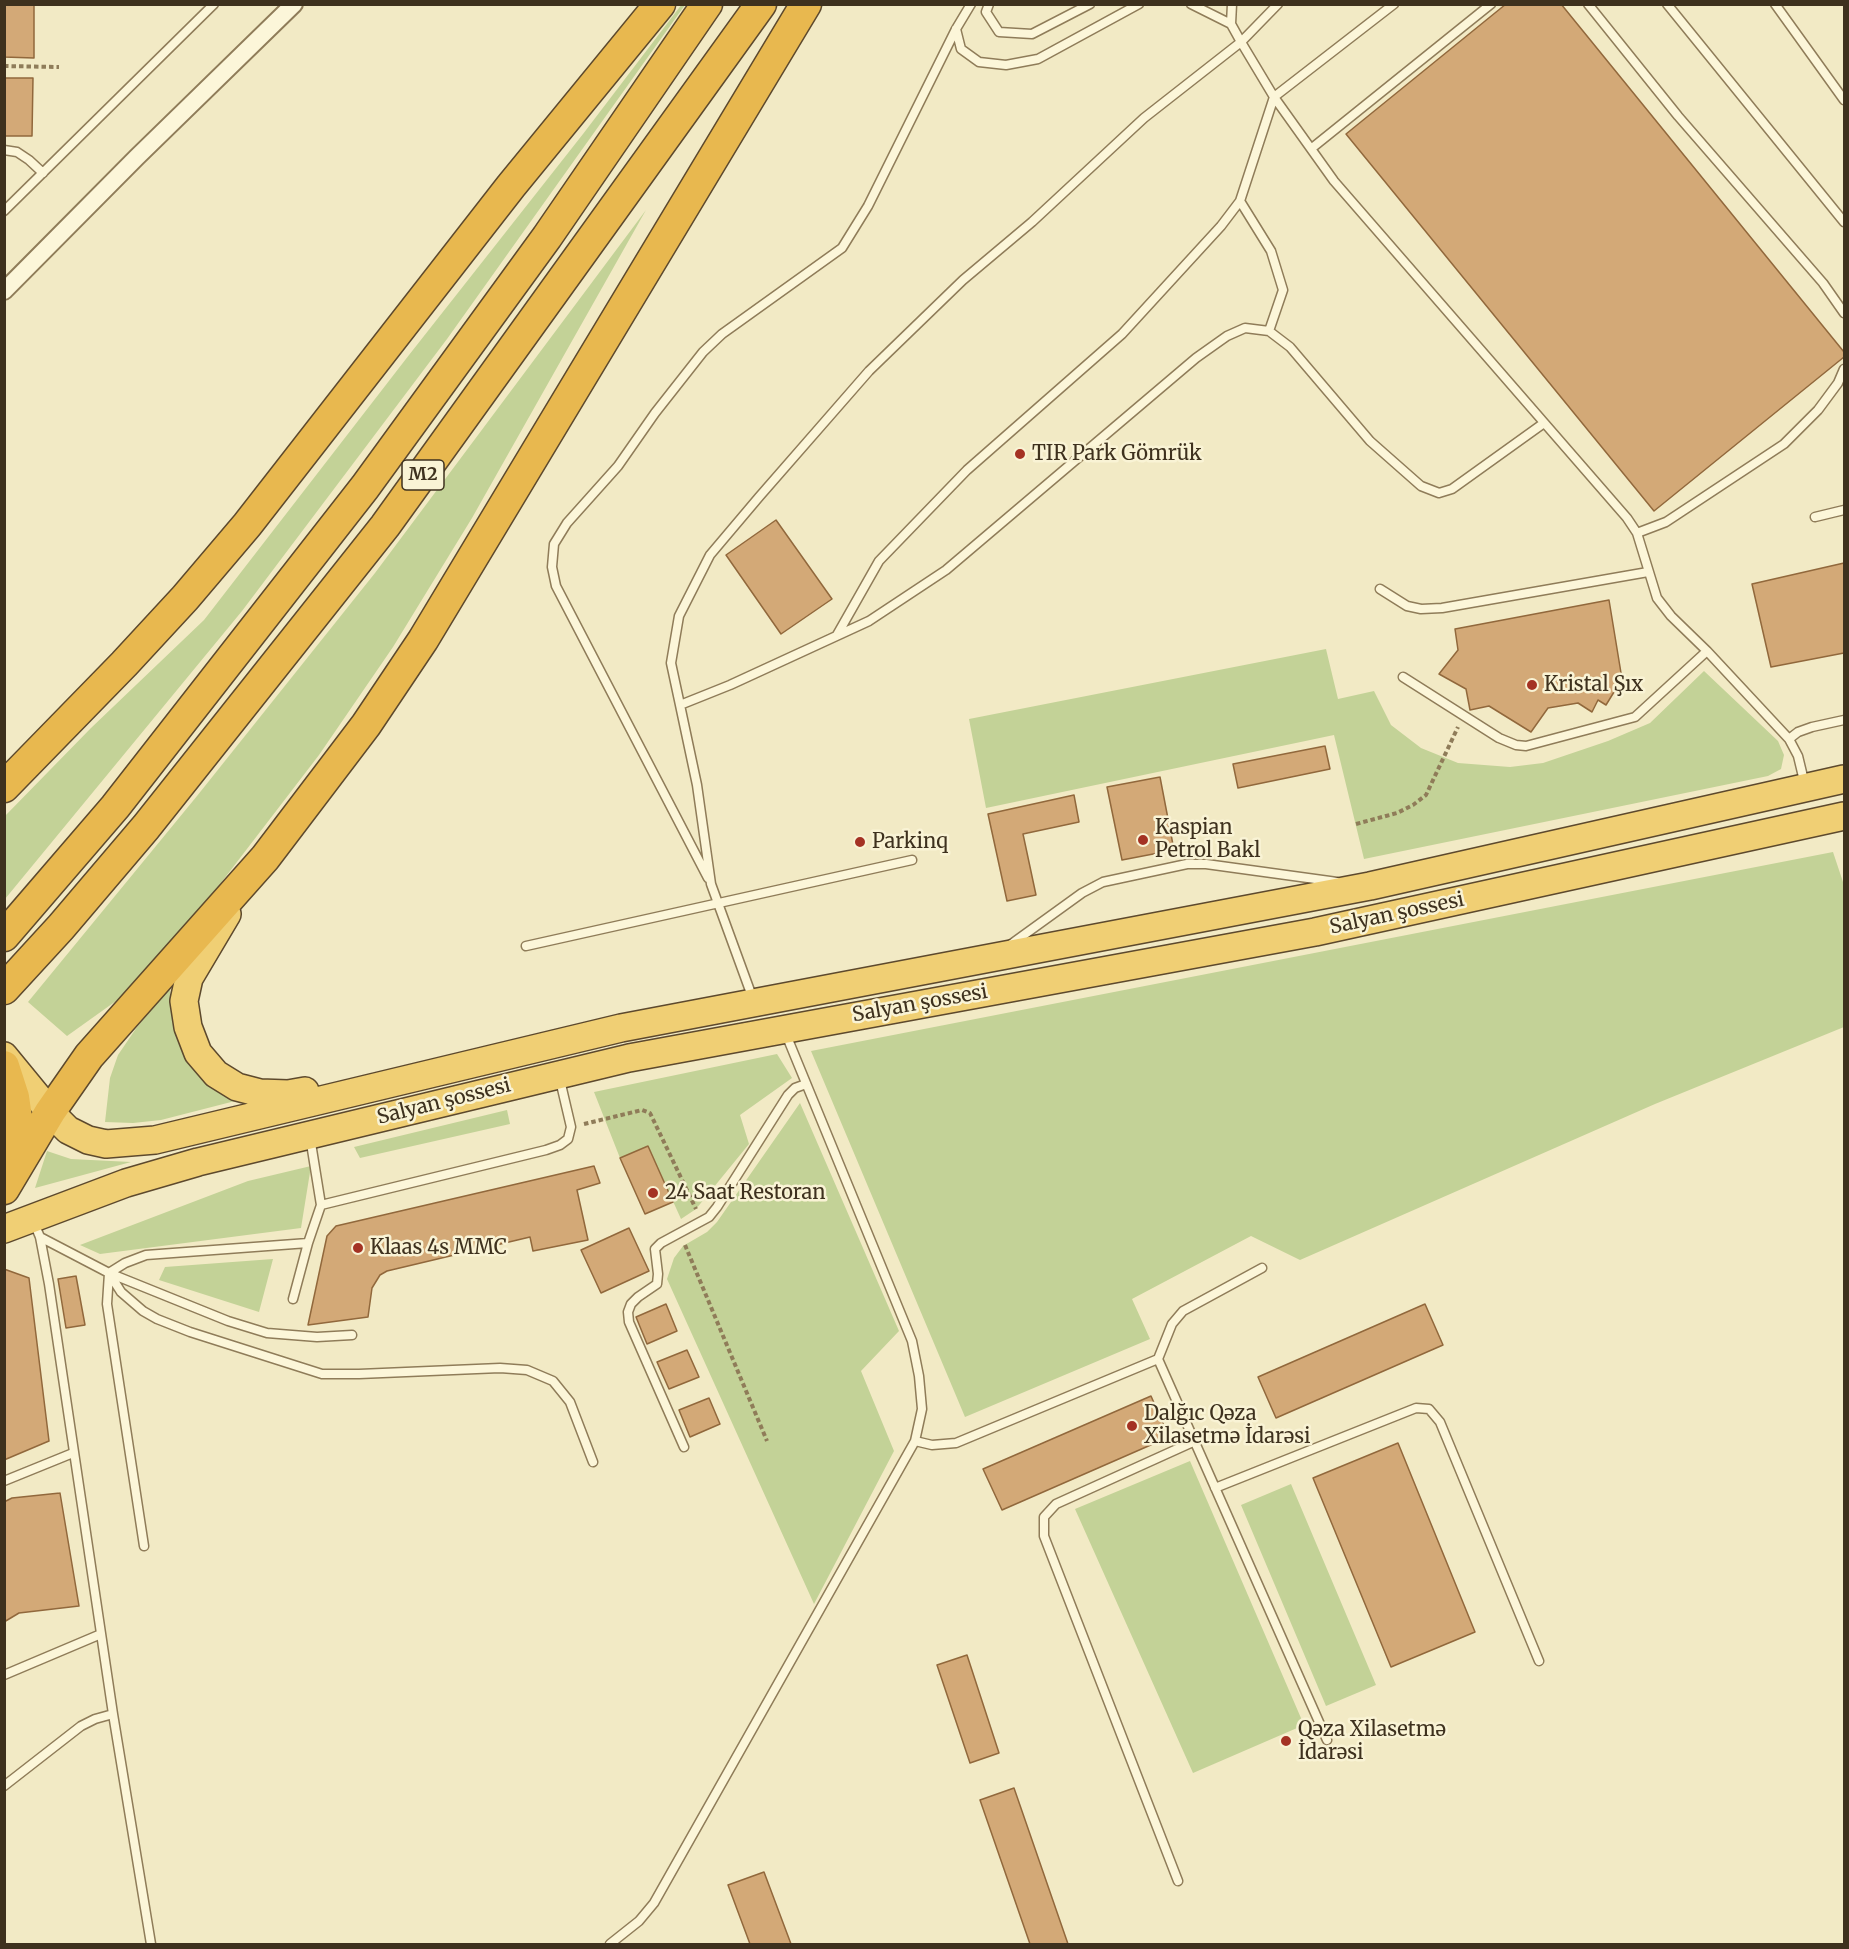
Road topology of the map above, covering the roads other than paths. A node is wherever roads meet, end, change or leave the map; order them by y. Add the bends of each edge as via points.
1 (214, 4) edge
2 (294, 4) edge
3 (660, 4) edge
4 (707, 4) edge
5 (761, 4) edge
6 (806, 4) edge
7 (971, 4) edge
8 (989, 4) edge
9 (1090, 4) edge
10 (1139, 4) edge
11 (1191, 4) edge
12 (1232, 4) edge
13 (1278, 4) edge
14 (1394, 4) edge
15 (1491, 4) edge
16 (1588, 4) edge
17 (1667, 4) edge
18 (1775, 4) edge
19 (1231, 24) junction
20 (956, 29) junction
21 (1241, 42) junction
22 (1274, 97) junction
23 (1845, 100) edge
24 (1312, 148) junction
25 (4, 150) edge
26 (43, 173) junction
27 (1240, 201) junction
28 (4, 210) edge
29 (1845, 222) edge
30 (4, 291) edge
31 (1845, 313) edge
32 (1269, 331) junction
33 (1845, 369) edge
34 (1544, 423) junction
35 (1845, 510) edge
36 (1815, 517) dead end
37 (1637, 533) junction
38 (1648, 572) junction
39 (1380, 589) dead end
40 (837, 637) junction
41 (1707, 651) junction
42 (1403, 677) dead end
43 (680, 705) junction
44 (1845, 720) edge
45 (1789, 739) junction
46 (1845, 779) edge
47 (4, 787) edge
48 (1806, 788) junction
49 (1842, 819) edge
50 (265, 858) junction
51 (912, 860) dead end
52 (711, 884) junction
53 (1370, 886) junction
54 (718, 902) junction
55 (4, 936) edge
56 (526, 946) dead end
57 (992, 958) junction
58 (4, 989) edge
59 (755, 1002) junction
60 (784, 1029) junction
61 (4, 1056) edge
62 (4, 1066) edge
63 (425, 1074) junction
64 (559, 1074) junction
65 (806, 1084) junction
66 (50, 1112) junction
67 (309, 1134) junction
68 (4, 1187) edge
69 (321, 1205) junction
70 (36, 1227) junction
71 (4, 1229) edge
72 (308, 1243) junction
73 (1262, 1268) dead end
74 (109, 1273) junction
75 (293, 1299) dead end
76 (352, 1335) dead end
77 (1158, 1359) junction
78 (915, 1441) junction
79 (1195, 1441) junction
80 (684, 1447) dead end
81 (73, 1453) junction
82 (593, 1462) dead end
83 (4, 1481) edge
84 (1215, 1488) junction
85 (144, 1546) dead end
86 (101, 1634) junction
87 (1539, 1661) dead end
88 (4, 1675) edge
89 (113, 1714) junction
90 (1327, 1740) dead end
91 (4, 1786) edge
92 (1178, 1881) dead end
93 (151, 1944) edge
94 (610, 1944) edge

1 - 26 lane
2 - 30 street via 136,156
3 - 47 highway via 511,186 216,561 124,664
4 - 55 highway, M2 via 548,237 365,487 116,807
5 - 58 highway, M2 via 385,526 146,827
6 - 50 highway via 423,640 366,724
7 - 20 lane
8 - 9 lane via 986,12 999,32 1032,34
10 - 20 lane via 1038,59 1006,65 979,62 961,49
11 - 19 lane
12 - 19 lane
13 - 21 lane
14 - 22 lane
15 - 24 lane
16 - 31 lane
17 - 29 lane
18 - 23 lane
19 - 21 lane
20 - 52 lane via 868,206 842,248 722,334 703,352 554,544 552,567 556,586
21 - 22 lane
21 - 43 lane via 1144,118 963,280 869,371 710,555 679,616 671,663
22 - 24 lane
22 - 27 lane
24 - 34 lane via 1334,181
25 - 26 lane via 17,152
26 - 28 lane
27 - 32 lane via 1271,251 1283,290
27 - 40 lane via 1122,334 966,470 879,561
32 - 34 lane via 1290,347 1370,441 1421,486 1439,493 1452,489
32 - 40 lane via 1245,328 1219,341 946,570 869,621
33 - 37 lane via 1818,410 1784,444 1666,522
34 - 37 lane
35 - 36 lane
37 - 38 lane
38 - 39 lane via 1442,608 1407,606
38 - 41 lane via 1656,598 1665,611
40 - 43 lane
41 - 42 lane via 1635,717 1526,746 1498,738
41 - 45 lane
43 - 52 lane via 697,785
44 - 45 lane via 1812,727
45 - 48 lane
46 - 48 highway, Salyan şossesi
48 - 53 highway, Salyan şossesi
49 - 60 highway, Salyan şossesi via 1315,932
50 - 63 highway via 189,978 184,1000 188,1027 198,1053 216,1074 237,1087 260,1093 288,1094
50 - 66 highway via 103,1041
51 - 54 lane
52 - 54 lane
53 - 57 highway, Salyan şossesi
53 - 57 lane via 1187,864 1103,882
54 - 56 lane
54 - 59 lane
57 - 59 highway, Salyan şossesi
59 - 63 highway, Salyan şossesi via 621,1028
60 - 64 highway, Salyan şossesi
60 - 65 lane
61 - 66 highway
62 - 68 highway via 17,1118 13,1160
63 - 66 highway via 188,1133 128,1143 88,1140 68,1130
64 - 67 highway, Salyan şossesi
64 - 69 lane via 571,1127 568,1139 560,1145
65 - 78 lane via 912,1341 921,1409
65 - 80 lane via 788,1095 709,1217 655,1249 657,1284 638,1297 628,1312
66 - 68 highway
67 - 69 lane
67 - 70 highway, Salyan şossesi via 126,1183
69 - 72 lane
70 - 71 highway, Salyan şossesi
70 - 74 lane
70 - 81 lane
72 - 74 lane via 146,1255
72 - 75 lane
73 - 77 lane via 1183,1311 1172,1324
74 - 76 lane via 228,1322 267,1333
74 - 82 lane via 121,1292 157,1318 322,1374 500,1368 526,1370 544,1377 553,1381 570,1402
74 - 85 lane via 107,1304
77 - 78 lane via 956,1443 932,1445
77 - 79 lane
78 - 94 lane via 654,1903
79 - 84 lane
79 - 92 lane via 1056,1504 1044,1518 1044,1536
81 - 83 lane
81 - 86 lane
84 - 87 lane via 1416,1408 1429,1409 1440,1422
84 - 90 lane
86 - 88 lane
86 - 89 lane
89 - 91 lane via 81,1726
89 - 93 lane

